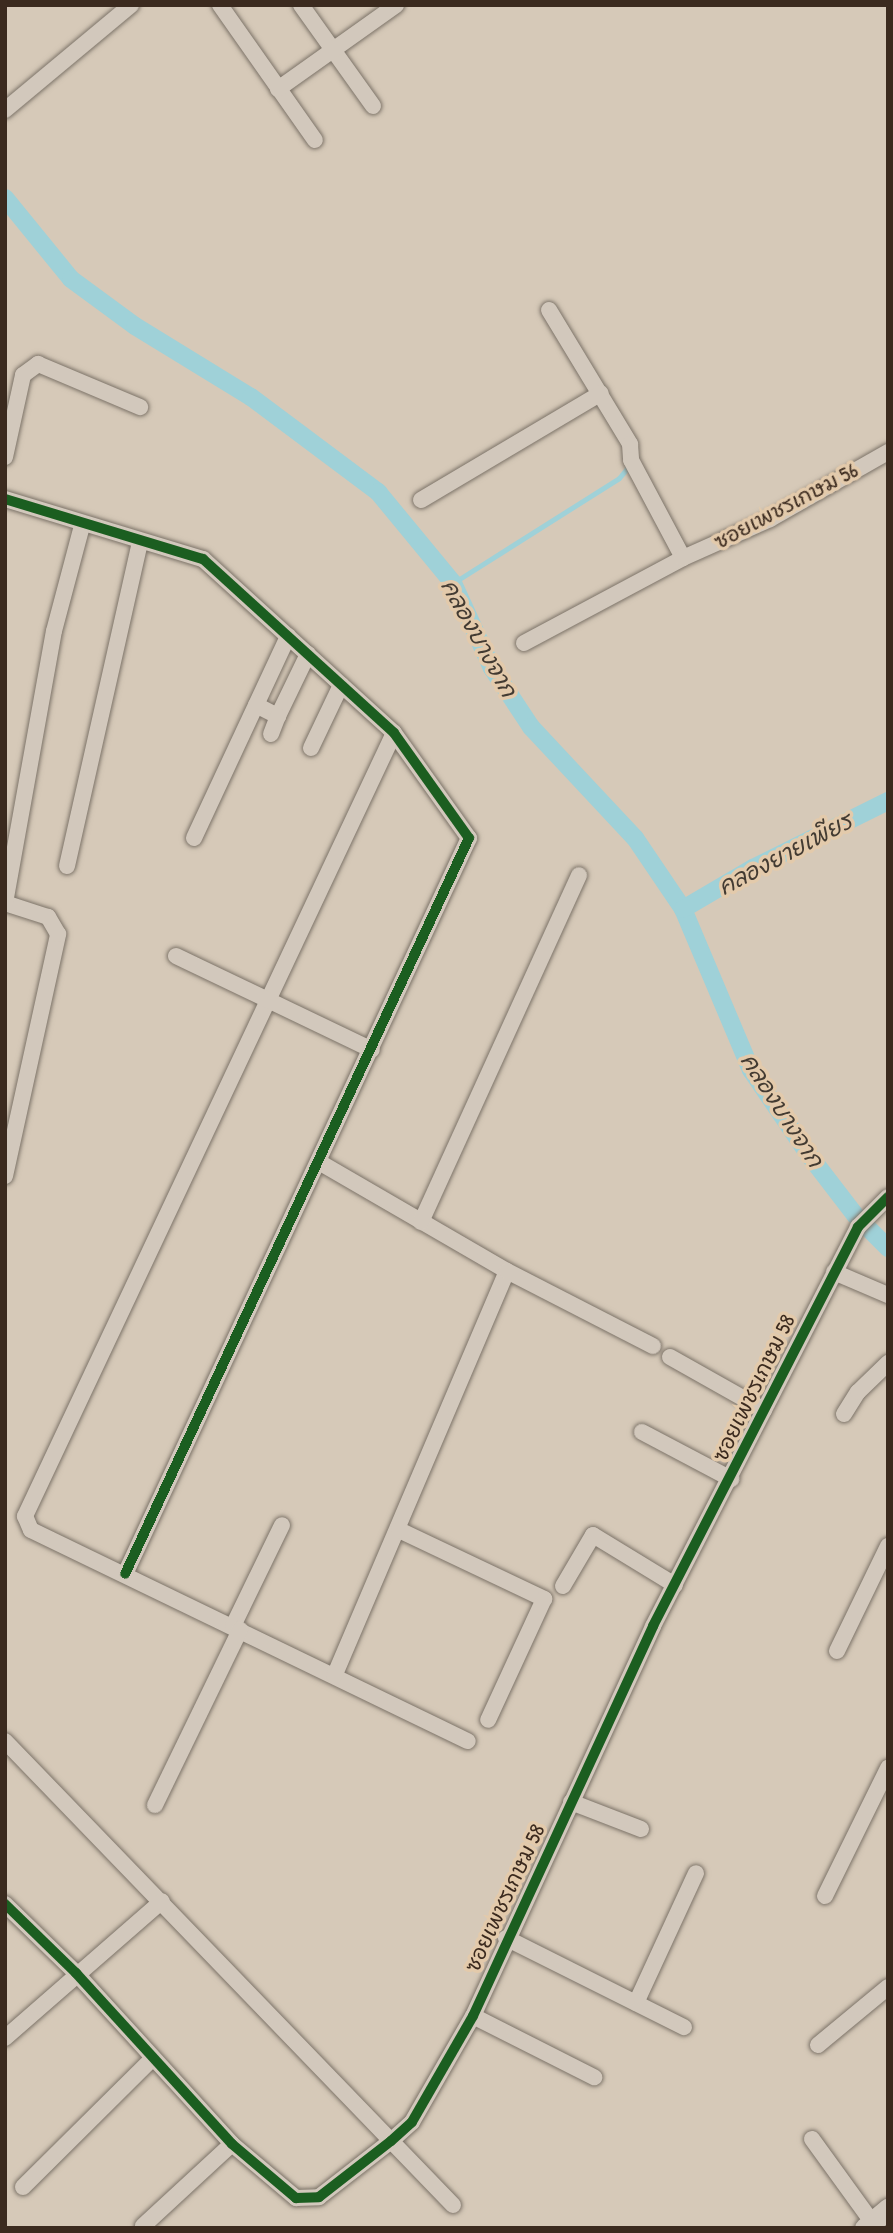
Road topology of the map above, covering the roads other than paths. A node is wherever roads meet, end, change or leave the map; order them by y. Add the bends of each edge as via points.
1 (131, 5) edge
2 (220, 5) edge
3 (301, 5) edge
4 (396, 5) edge
5 (113, 11) edge
6 (332, 50) junction
7 (278, 89) junction
8 (373, 106) dead end
9 (5, 110) edge
10 (315, 140) dead end
11 (549, 310) dead end
12 (600, 393) junction
13 (140, 407) dead end
14 (888, 452) edge
15 (5, 457) edge
16 (5, 499) edge
17 (421, 500) dead end
18 (82, 526) junction
19 (139, 542) junction
20 (683, 558) junction
21 (288, 636) junction
22 (524, 643) dead end
23 (308, 654) junction
24 (341, 685) junction
25 (256, 705) junction
26 (278, 716) junction
27 (394, 733) junction
28 (271, 734) dead end
29 (311, 748) dead end
30 (194, 838) dead end
31 (67, 866) dead end
32 (579, 875) dead end
33 (176, 957) dead end
34 (265, 1001) junction
35 (372, 1050) junction
36 (319, 1162) junction
37 (5, 1176) edge
38 (885, 1199) edge
39 (421, 1222) junction
40 (507, 1271) junction
41 (834, 1272) junction
42 (888, 1296) edge
43 (653, 1346) dead end
44 (670, 1357) dead end
45 (888, 1363) edge
46 (764, 1410) junction
47 (844, 1414) dead end
48 (642, 1432) dead end
49 (730, 1479) junction
50 (282, 1525) dead end
51 (399, 1530) junction
52 (888, 1546) edge
53 (125, 1574) junction
54 (675, 1585) junction
55 (562, 1586) dead end
56 (237, 1628) junction
57 (837, 1651) dead end
58 (334, 1676) junction
59 (488, 1720) dead end
60 (5, 1741) edge
61 (468, 1741) dead end
62 (888, 1768) edge
63 (571, 1802) junction
64 (155, 1805) dead end
65 (641, 1829) dead end
66 (696, 1872) dead end
67 (825, 1896) dead end
68 (162, 1901) junction
69 (5, 1904) edge
70 (506, 1938) junction
71 (76, 1973) junction
72 (888, 1987) edge
73 (636, 2003) junction
74 (473, 2016) junction
75 (684, 2027) dead end
76 (5, 2038) edge
77 (818, 2045) dead end
78 (153, 2058) junction
79 (594, 2077) dead end
80 (812, 2139) dead end
81 (391, 2141) junction
82 (232, 2144) junction
83 (23, 2187) dead end
84 (453, 2205) dead end
85 (875, 2219) edge
86 (143, 2226) dead end

1 - 5 street
2 - 7 street
3 - 6 street
4 - 6 street
5 - 9 street
6 - 7 street
6 - 8 street
7 - 10 street
11 - 12 street
12 - 17 street
12 - 20 street via 631,444 632,463
13 - 15 street via 38,364 23,375
14 - 20 street, ซอยเพชรเกษม 56 via 770,519
16 - 18 street
18 - 19 street
18 - 37 street via 54,631 5,903 48,918 58,934
19 - 21 street via 203,559
19 - 31 street
20 - 22 street, ซอยเพชรเกษม 56
21 - 23 street
21 - 25 street
23 - 24 street
23 - 26 street
24 - 27 street
24 - 29 street
25 - 26 street
25 - 30 street
26 - 28 street
27 - 34 street
27 - 35 street via 469,838
32 - 39 street
33 - 34 street
34 - 35 street
34 - 53 street via 25,1516 31,1530
35 - 36 street
36 - 39 street
36 - 53 street
38 - 41 street, ซอยเพชรเกษม 58 via 858,1227
39 - 40 street
40 - 43 street
40 - 51 street
41 - 42 street
41 - 46 street, ซอยเพชรเกษม 58
44 - 46 street
45 - 47 street via 858,1392
46 - 49 street, ซอยเพชรเกษม 58
48 - 49 street
49 - 54 street, ซอยเพชรเกษม 58
50 - 56 street
51 - 58 street
51 - 59 street via 544,1599
52 - 57 street
53 - 56 street
54 - 55 street via 593,1535
54 - 63 street, ซอยเพชรเกษม 58
56 - 58 street
56 - 64 street
58 - 61 street
60 - 68 street
62 - 67 street
63 - 65 street
63 - 70 street, ซอยเพชรเกษม 58
66 - 73 street
68 - 71 street
68 - 81 street
69 - 71 street, ซอยเพชรเกษม 58
70 - 73 street
70 - 74 street, ซอยเพชรเกษม 58
71 - 76 street
71 - 78 street, ซอยเพชรเกษม 58
72 - 77 street
73 - 75 street
74 - 79 street
74 - 81 street, ซอยเพชรเกษม 58 via 412,2122
78 - 82 street, ซอยเพชรเกษม 58
78 - 83 street
80 - 85 street
81 - 82 street, ซอยเพชรเกษม 58 via 319,2197 306,2201
81 - 84 street
82 - 86 street

